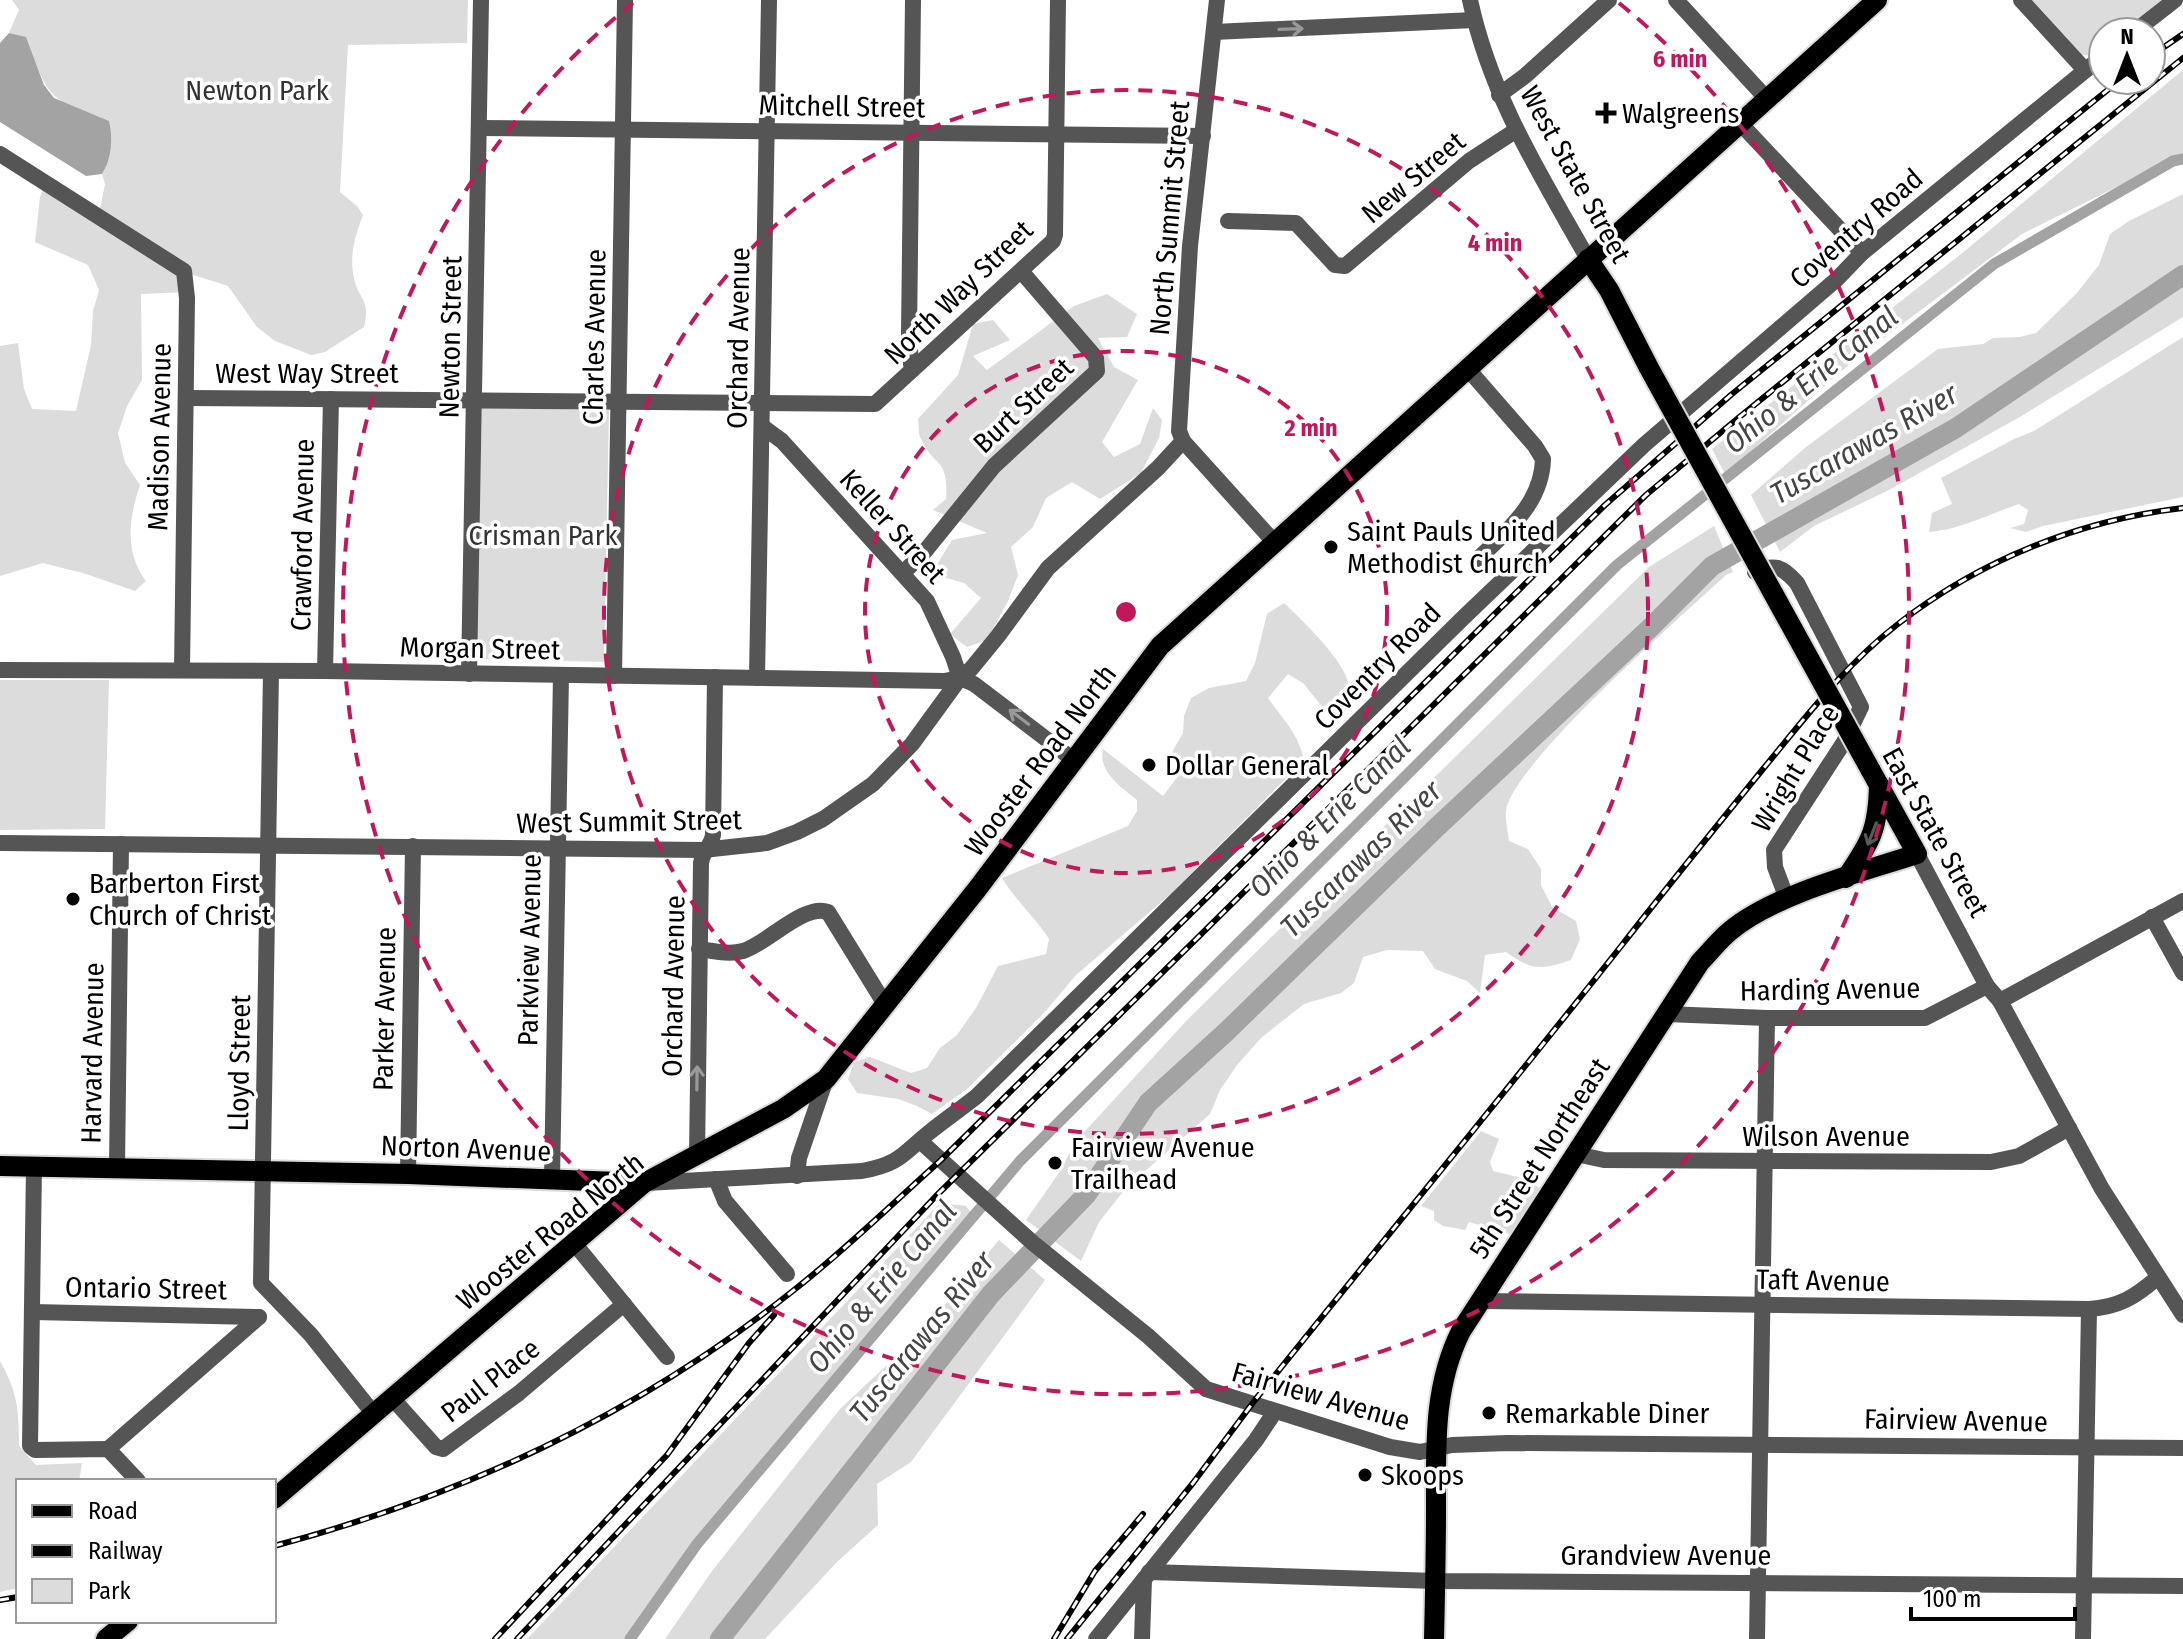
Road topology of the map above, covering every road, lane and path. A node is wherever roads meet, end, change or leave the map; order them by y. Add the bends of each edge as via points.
1 (481, 0) edge
2 (625, 0) edge
3 (769, 0) edge
4 (913, 0) edge
5 (1058, 0) edge
6 (1217, 0) edge
7 (1470, 0) edge
8 (1609, 0) edge
9 (1676, 0) edge
10 (1877, 0) edge
11 (2021, 0) edge
12 (2175, 0) edge
13 (2154, 16) edge
14 (1474, 20) junction
15 (1214, 32) junction
16 (2085, 70) joint
17 (1499, 95) junction
18 (1766, 98) junction
19 (1739, 122) junction
20 (480, 128) junction
21 (623, 130) junction
22 (767, 131) junction
23 (1515, 131) junction
24 (911, 133) junction
25 (1057, 135) junction
26 (1203, 136) junction
27 (0, 154) edge
28 (1228, 221) dead end
29 (1862, 253) junction
30 (1588, 259) junction
31 (1021, 271) junction
32 (1467, 368) junction
33 (1649, 368) joint
34 (913, 369) junction
35 (186, 398) junction
36 (331, 399) junction
37 (475, 401) junction
38 (619, 403) junction
39 (763, 404) junction
40 (763, 427) junction
41 (1183, 441) junction
42 (1275, 543) junction
43 (1478, 559) dead end
44 (1755, 572) dead end
45 (903, 573) junction
46 (0, 670) edge
47 (182, 670) junction
48 (325, 671) junction
49 (271, 672) junction
50 (469, 674) junction
51 (561, 675) junction
52 (614, 676) junction
53 (715, 677) junction
54 (757, 678) junction
55 (960, 678) junction
56 (1075, 761) junction
57 (1874, 777) junction
58 (0, 843) edge
59 (121, 844) junction
60 (268, 845) junction
61 (413, 846) junction
62 (556, 850) junction
63 (703, 850) junction
64 (1917, 854) junction
65 (1846, 878) junction
66 (1787, 899) junction
67 (2183, 901) edge
68 (2152, 917) junction
69 (699, 949) junction
70 (2183, 973) edge
71 (1987, 986) junction
72 (2000, 1001) junction
73 (886, 1006) junction
74 (1666, 1014) junction
75 (1767, 1018) junction
76 (826, 1079) junction
77 (2069, 1128) junction
78 (920, 1141) junction
79 (1576, 1154) junction
80 (697, 1156) junction
81 (1765, 1161) junction
82 (0, 1166) edge
83 (34, 1166) junction
84 (117, 1168) junction
85 (263, 1170) junction
86 (408, 1174) junction
87 (797, 1176) junction
88 (552, 1179) junction
89 (716, 1179) junction
90 (644, 1183) junction
91 (574, 1243) junction
92 (787, 1274) dead end
93 (2157, 1278) junction
94 (261, 1283) junction
95 (1480, 1301) junction
96 (624, 1304) junction
97 (1762, 1306) junction
98 (2089, 1309) junction
99 (33, 1312) junction
100 (2183, 1315) edge
101 (259, 1317) junction
102 (667, 1357) dead end
103 (393, 1399) junction
104 (373, 1413) junction
105 (1274, 1413) junction
106 (1760, 1444) junction
107 (1436, 1447) junction
108 (2087, 1447) junction
109 (2183, 1448) edge
110 (108, 1449) junction
111 (136, 1479) edge
112 (276, 1497) edge
113 (1147, 1576) junction
114 (1436, 1581) junction
115 (1758, 1581) junction
116 (2084, 1585) junction
117 (2183, 1586) edge
118 (126, 1623) edge
119 (106, 1639) edge
120 (1096, 1639) edge
121 (1142, 1639) edge
122 (1434, 1639) edge
123 (1757, 1639) edge
124 (2083, 1639) edge

1 - 20 street, Newton Street
2 - 21 street, Charles Avenue
3 - 22 street, Orchard Avenue
4 - 24 street
5 - 25 street, North Way Street
6 - 15 street, North Summit Street
7 - 14 street, West State Street
8 - 17 street
9 - 18 street
10 - 18 main road, Wooster Road North
11 - 16 street
12 - 13 street
15 -> 14 street
14 - 17 street, West State Street
15 - 26 street, North Summit Street
16 - 29 street, Coventry Road
17 - 23 street, West State Street
18 - 19 main road, Wooster Road North
19 - 29 street
19 - 30 main road, Wooster Road North
20 - 21 street, Mitchell Street
20 - 37 street, Newton Street
21 - 22 street, Mitchell Street
21 - 38 street, Charles Avenue
22 - 24 street, Mitchell Street
22 - 39 street, Orchard Avenue
23 - 28 street, New Street via 1469,161 1345,266 1335,265 1296,223
23 - 30 street, West State Street
24 - 25 street, Mitchell Street
24 - 34 street
25 - 26 street, Mitchell Street
25 - 31 street, North Way Street via 1055,235
26 - 41 street, North Summit Street via 1184,326 1179,419
27 - 35 street, Madison Avenue via 184,271
29 - 78 street, Coventry Road via 1644,445 977,1096
30 - 32 main road, Wooster Road North
30 - 33 main road, West State Street
31 - 34 street, North Way Street
31 - 45 street, Burt Street via 1096,358 1097,371 994,466
32 - 42 main road, Wooster Road North
32 - 43 street via 1543,459 1537,491 1524,512
33 - 57 main road, East State Street, bridge
34 - 39 street, North Way Street via 875,404
35 - 36 street, West Way Street
35 - 47 street, Madison Avenue
36 - 37 street, West Way Street
36 - 48 street, Crawford Avenue
37 - 38 street, West Way Street
37 - 50 street, Newton Street
38 - 39 street, West Way Street
38 - 52 street, Charles Avenue
39 - 40 street, Orchard Avenue
40 - 45 street, Keller Street via 782,441
40 - 54 street, Orchard Avenue
41 - 42 street
41 - 55 street, West Summit Street via 1061,554
42 - 56 main road, Wooster Road North via 1160,646
44 - 66 street, Wright Place via 1776,566 1797,583 1861,707 1774,850
45 - 55 street, Keller Street via 927,601
46 - 47 street, Morgan Street
47 - 49 street, Morgan Street
48 - 49 street, Morgan Street
48 - 50 street, Morgan Street
49 - 60 street, Lloyd Street
50 - 51 street, Morgan Street
51 - 52 street, Morgan Street
51 - 62 street, Parkview Avenue
52 - 53 street, Morgan Street
53 - 54 street, Morgan Street
53 - 63 street, Orchard Avenue via 713,835
54 - 55 street, Morgan Street
56 -> 55 street
55 - 63 street, West Summit Street via 900,759 823,819 767,843
56 - 73 main road, Wooster Road North
57 - 64 main road, East State Street
57 -> 65 main road via 1876,828
58 - 59 street, West Summit Street
59 - 60 street, West Summit Street
59 - 84 street, Harvard Avenue
60 - 61 street, West Summit Street
60 - 85 street, Lloyd Street
61 - 62 street, West Summit Street
61 - 86 street, Parker Avenue
62 - 63 street, West Summit Street
62 - 88 street, Parkview Avenue
63 - 69 street, Orchard Avenue
64 - 65 main road, 5th Street Northeast
64 - 71 street, East State Street
65 - 66 main road, 5th Street Northeast
66 - 74 main road, 5th Street Northeast via 1723,937
67 - 68 street
68 - 70 street
68 - 72 street
69 - 73 street via 742,952 807,913 824,910
80 -> 69 street, Orchard Avenue
71 - 72 street, East State Street
71 - 75 street, Harding Avenue via 1925,1018
72 - 77 street, East State Street
73 - 76 main road, Wooster Road North
74 - 75 street, Harding Avenue
74 - 79 main road, 5th Street Northeast
75 - 81 street
76 - 80 main road, Wooster Road North
76 - 87 street
77 - 81 street, Wilson Avenue via 2019,1156 1991,1162
77 - 93 street, East State Street
78 - 87 street, Norton Avenue via 882,1167
78 - 105 street, Fairview Avenue via 1206,1389
79 - 81 street, Wilson Avenue via 1604,1160
79 - 95 main road, 5th Street Northeast
80 - 90 main road, Wooster Road North
81 - 97 street
82 - 83 main road, Norton Avenue
83 - 84 main road, Norton Avenue
83 - 99 street
84 - 85 main road, Norton Avenue
85 - 86 main road, Norton Avenue
85 - 94 street, Lloyd Street
86 - 88 main road, Norton Avenue
87 - 89 street, Norton Avenue
88 - 90 main road, Norton Avenue
89 - 90 street, Norton Avenue
89 - 92 street via 725,1201
90 - 91 main road, Wooster Road North
91 - 96 street
91 - 103 main road, Wooster Road North
93 - 98 street, Taft Avenue via 2126,1302
93 - 100 street, East State Street
94 - 101 street, Lloyd Street
94 - 104 street
95 - 97 street, Taft Avenue
95 - 107 main road, 5th Street Northeast via 1444,1372
96 - 102 street
96 - 103 street, Paul Place via 443,1449
97 - 98 street, Taft Avenue
97 - 106 street
98 - 108 street
99 - 101 street, Ontario Street
99 - 110 street via 30,1446
101 - 110 street
103 - 104 main road, Wooster Road North
104 - 112 main road, Wooster Road North
105 - 107 street, Fairview Avenue via 1390,1447 1420,1452
105 - 113 street
106 - 107 street, Fairview Avenue
106 - 108 street, Fairview Avenue
106 - 115 street
107 - 114 main road, 5th Street Northeast
108 - 109 street, Fairview Avenue
108 - 116 street
110 - 111 street
113 - 114 street, Grandview Avenue
113 - 120 street
113 - 121 street
114 - 115 street, Grandview Avenue
114 - 122 main road, 5th Street Northeast
115 - 116 street, Grandview Avenue
115 - 123 street
116 - 117 street, Grandview Avenue
116 - 124 street
118 - 119 main road

